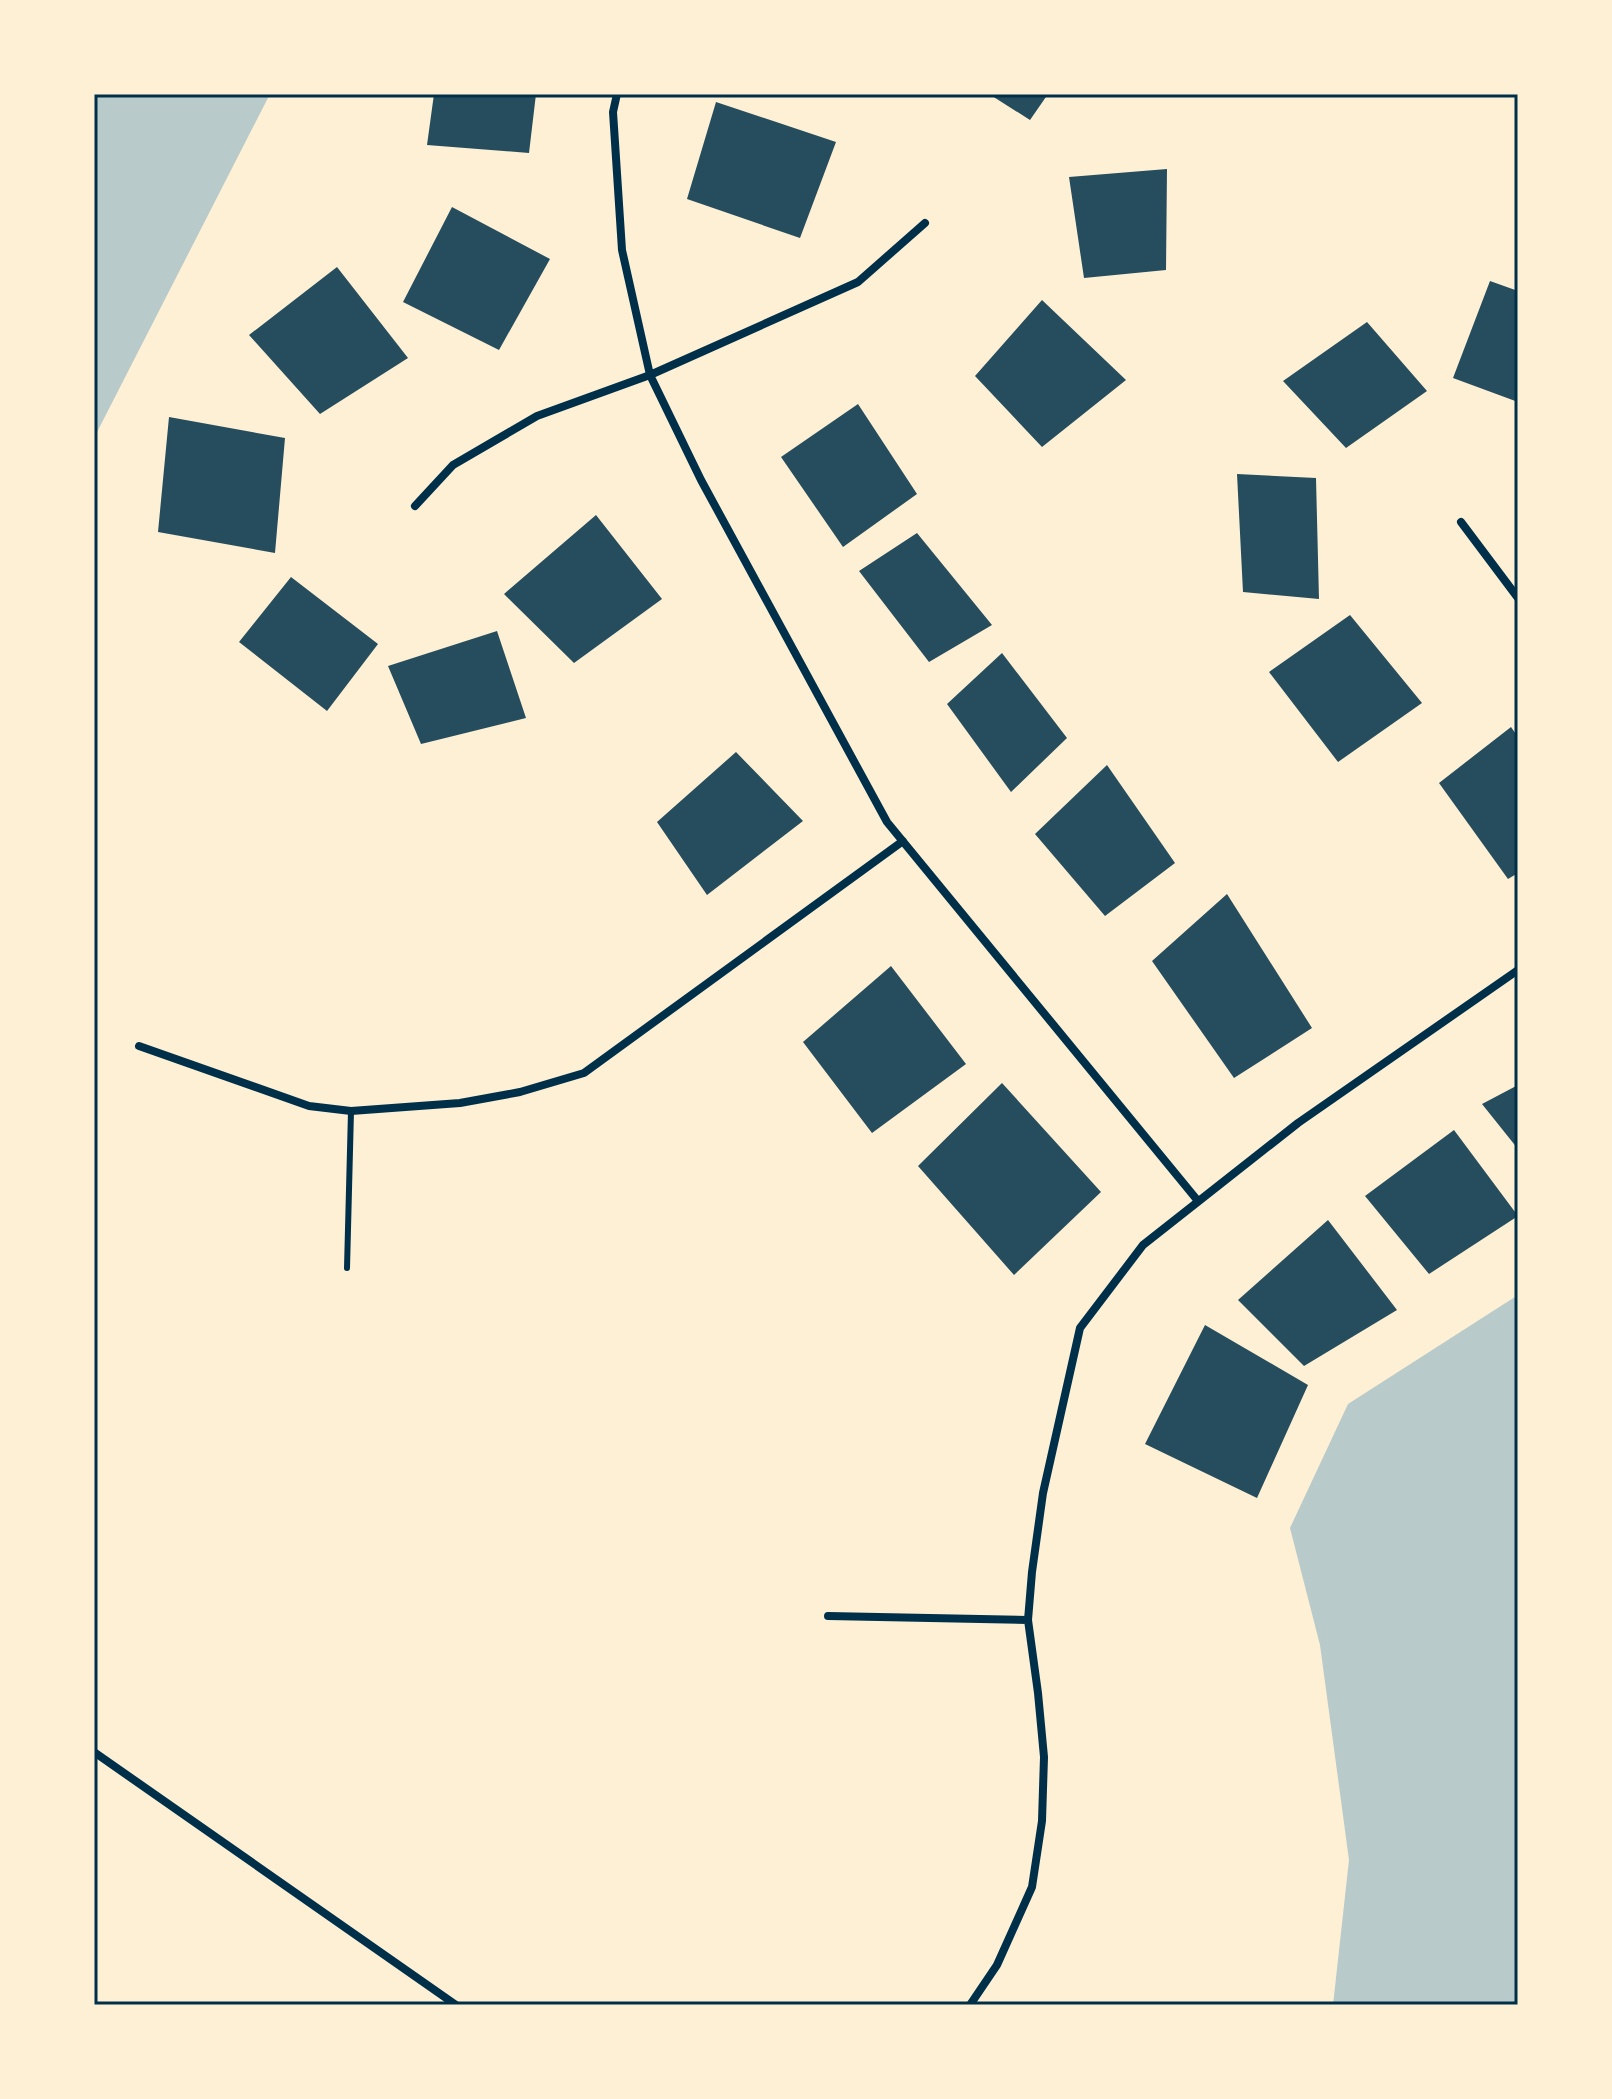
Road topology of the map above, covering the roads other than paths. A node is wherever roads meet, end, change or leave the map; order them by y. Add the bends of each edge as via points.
1 (617, 94) edge
2 (925, 223) dead end
3 (650, 375) junction
4 (415, 506) dead end
5 (1461, 522) dead end
6 (1518, 598) edge
7 (903, 841) junction
8 (1518, 970) edge
9 (139, 1046) dead end
10 (351, 1111) junction
11 (1198, 1201) junction
12 (347, 1268) dead end
13 (828, 1616) dead end
14 (1028, 1620) junction
15 (94, 1752) edge
16 (456, 2005) edge
17 (970, 2005) edge

1 - 3 street via 613,112 622,250
2 - 3 street via 858,282
3 - 4 street via 537,416 453,465
3 - 7 street via 701,480 887,822
5 - 6 street
7 - 10 street via 584,1073 460,1103
7 - 11 street
8 - 11 street via 1298,1123
9 - 10 street via 309,1106
10 - 12 lane
11 - 14 street via 1143,1245 1080,1328 1043,1493
13 - 14 street
14 - 17 street via 1044,1757 1040,1834 1032,1887 997,1965
15 - 16 street

